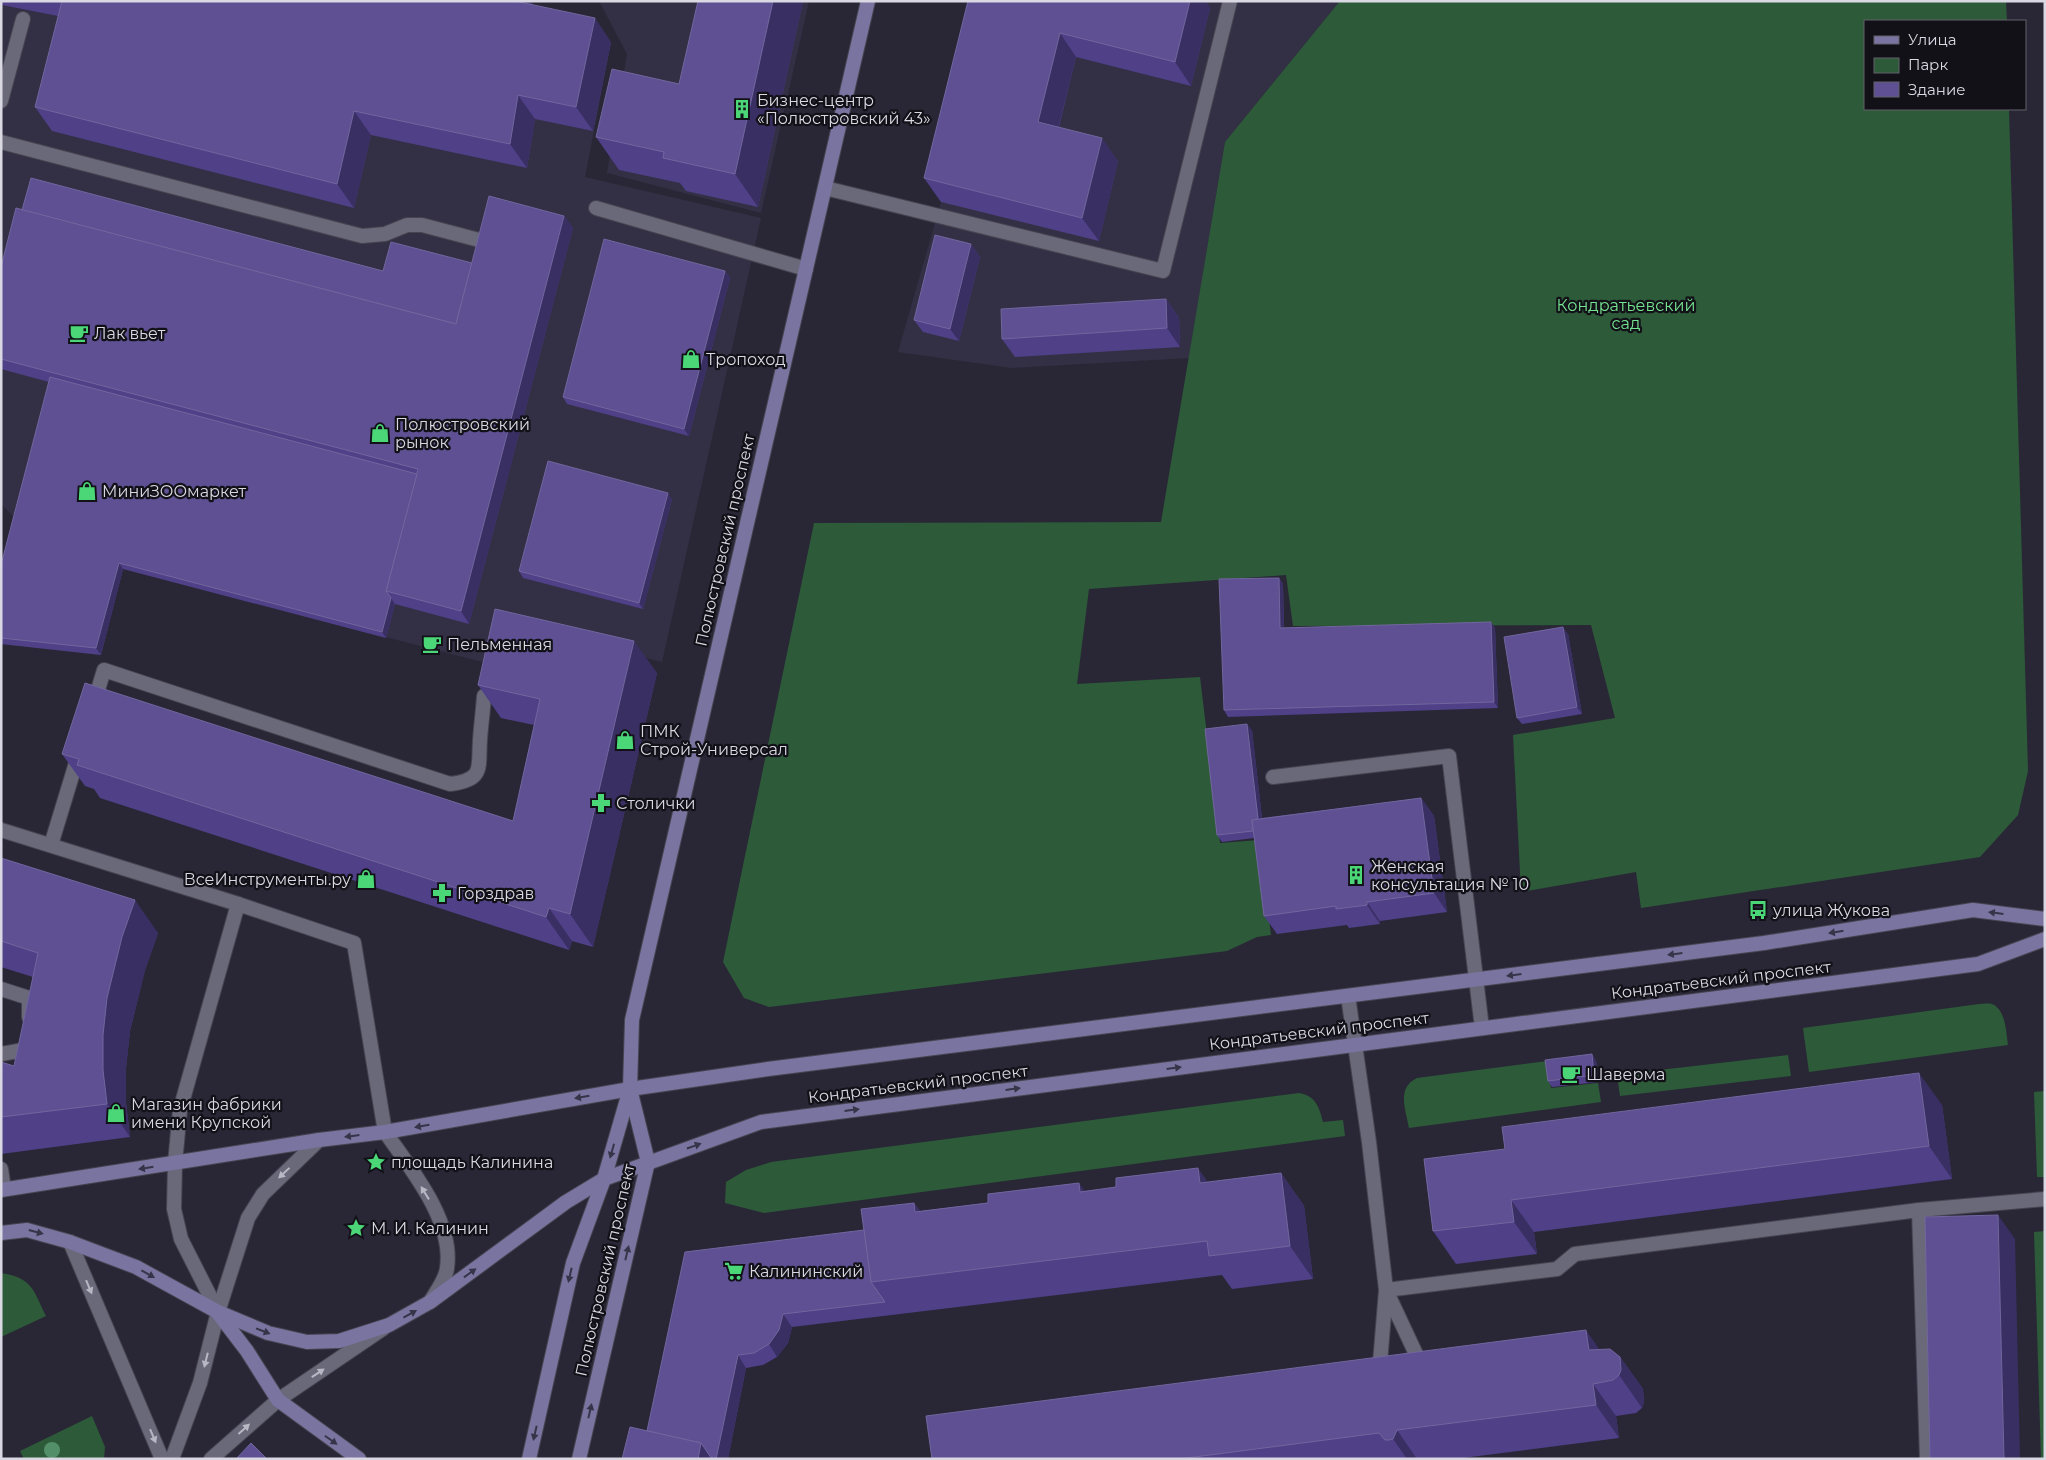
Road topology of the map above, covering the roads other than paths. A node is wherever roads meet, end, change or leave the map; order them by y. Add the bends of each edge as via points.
1 (868, 1) edge
2 (1230, 1) edge
3 (23, 19) dead end
4 (1, 101) edge
5 (1, 142) edge
6 (825, 188) junction
7 (596, 208) dead end
8 (479, 240) edge
9 (806, 269) junction
10 (484, 696) edge
11 (90, 716) edge
12 (81, 744) edge
13 (1273, 777) dead end
14 (1, 830) edge
15 (51, 845) junction
16 (238, 904) junction
17 (2045, 919) edge
18 (2045, 939) edge
19 (1477, 980) junction
20 (1, 989) edge
21 (1348, 996) junction
22 (1482, 1028) junction
23 (1355, 1044) junction
24 (1, 1054) edge
25 (630, 1088) junction
26 (385, 1132) junction
27 (319, 1140) junction
28 (648, 1162) junction
29 (175, 1163) junction
30 (1, 1169) edge
31 (604, 1179) junction
32 (2, 1190) edge
33 (2045, 1199) edge
34 (1919, 1210) junction
35 (1, 1233) edge
36 (70, 1242) junction
37 (1386, 1290) junction
38 (430, 1302) junction
39 (218, 1312) junction
40 (389, 1325) junction
41 (1425, 1380) edge
42 (1379, 1386) edge
43 (278, 1400) junction
44 (162, 1459) edge
45 (172, 1459) edge
46 (210, 1459) edge
47 (359, 1459) edge
48 (530, 1459) edge
49 (579, 1459) edge
50 (1927, 1459) edge

1 - 6 main road, Полюстровский проспект
2 - 6 street via 1163,271
3 - 4 street
5 - 8 street via 362,236 422,226
6 - 9 main road, Полюстровский проспект
7 - 9 street
9 - 25 main road, Полюстровский проспект via 632,1020
10 - 11 street via 481,763 474,776 450,784 104,670
12 - 15 street
13 - 19 street via 1449,756
14 - 15 street
15 - 16 street
16 - 26 street via 354,943
16 - 29 street via 180,1110
17 -> 19 main road, Кондратьевский проспект via 1973,910 1764,943
18 - 22 main road, Кондратьевский проспект via 1978,964
19 - 21 main road, Кондратьевский проспект
19 - 22 street
20 - 24 street via 29,998 29,1049
21 - 23 street
21 - 25 main road, Кондратьевский проспект
22 - 23 main road, Кондратьевский проспект
28 -> 23 main road, Кондратьевский проспект via 761,1122
23 - 37 street
25 -> 26 main road
25 - 28 main road, Полюстровский проспект
25 -> 31 main road, Полюстровский проспект
26 -> 27 main road
38 -> 26 street via 447,1270 447,1240 430,1199
27 - 29 main road
27 -> 39 street via 263,1194 248,1218
28 - 31 main road, Кондратьевский проспект
49 -> 28 main road, Полюстровский проспект
29 -> 32 main road
29 - 39 street via 174,1209 181,1239
30 - 32 street
38 -> 31 main road via 566,1202
31 -> 48 main road, Полюстровский проспект via 573,1262
33 - 34 street
34 - 37 street via 1575,1254 1557,1269
34 - 50 street
35 -> 36 main road via 27,1230
36 -> 39 main road via 136,1267
36 -> 44 street
37 - 41 street
37 - 42 street
40 -> 38 main road
39 -> 40 main road via 268,1333 307,1342 340,1341
39 - 43 main road
39 -> 45 street via 200,1383
43 -> 40 street
46 -> 43 street
43 -> 47 main road

